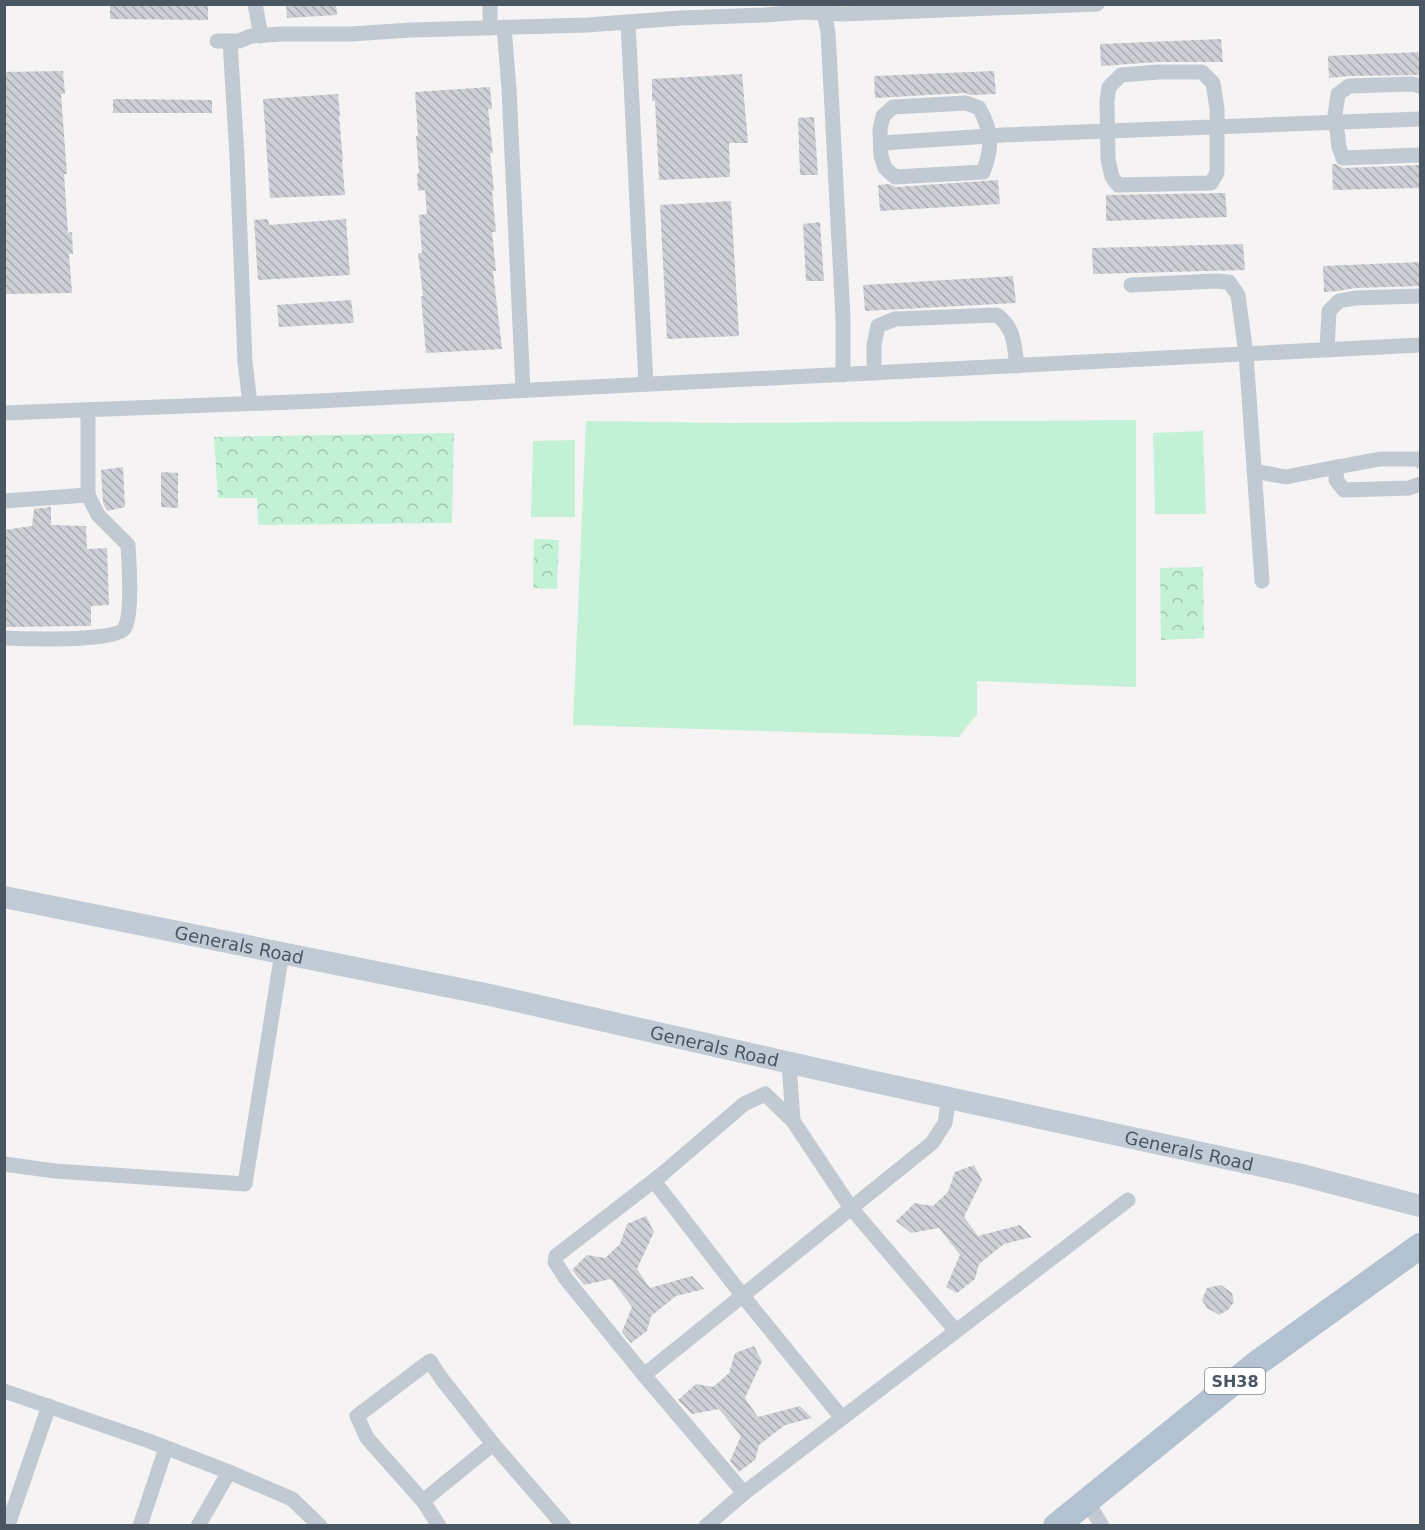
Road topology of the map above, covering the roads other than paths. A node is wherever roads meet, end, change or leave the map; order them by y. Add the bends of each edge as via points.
1 (255, 4) edge
2 (490, 4) edge
3 (1096, 4) edge
4 (1032, 6) edge
5 (804, 8) edge
6 (824, 13) junction
7 (628, 22) junction
8 (497, 28) junction
9 (261, 36) junction
10 (1420, 86) edge
11 (1420, 119) edge
12 (1334, 122) junction
13 (1218, 127) junction
14 (1108, 132) junction
15 (989, 136) junction
16 (882, 143) junction
17 (1420, 155) edge
18 (1131, 285) dead end
19 (1420, 296) edge
20 (1420, 345) edge
21 (1327, 350) junction
22 (1246, 354) junction
23 (1017, 366) junction
24 (874, 373) junction
25 (843, 375) junction
26 (646, 384) junction
27 (523, 390) junction
28 (250, 403) junction
29 (88, 410) junction
30 (4, 413) edge
31 (1420, 461) edge
32 (1337, 467) junction
33 (1254, 471) junction
34 (1420, 484) edge
35 (88, 495) junction
36 (4, 501) edge
37 (1262, 581) dead end
38 (4, 638) edge
39 (4, 897) edge
40 (282, 953) junction
41 (789, 1063) junction
42 (949, 1098) junction
43 (793, 1120) junction
44 (4, 1164) edge
45 (661, 1175) junction
46 (1128, 1200) dead end
47 (1420, 1206) edge
48 (851, 1208) junction
49 (1420, 1246) edge
50 (742, 1296) junction
51 (956, 1331) junction
52 (644, 1375) junction
53 (4, 1391) edge
54 (50, 1406) junction
55 (842, 1418) junction
56 (493, 1444) junction
57 (166, 1448) junction
58 (229, 1472) junction
59 (744, 1493) junction
60 (423, 1501) junction
61 (1087, 1501) junction
62 (4, 1522) edge
63 (140, 1526) edge
64 (198, 1526) edge
65 (320, 1526) edge
66 (439, 1526) edge
67 (564, 1526) edge
68 (706, 1526) edge
69 (1056, 1526) edge
70 (1102, 1526) edge

1 - 9 street
2 - 8 street
3 - 4 street
4 - 6 street
5 - 6 street
5 - 7 street via 764,15
6 - 25 street
7 - 8 street
7 - 26 street
8 - 9 street
8 - 27 street via 510,100
9 - 28 street via 223,41 237,156
10 - 12 street via 1349,86 1338,94
11 - 12 street
12 - 13 street
12 - 17 street via 1343,158
13 - 14 street
13 - 14 street via 1214,83 1202,72 1158,72 1120,75 1109,87
13 - 14 street via 1217,173 1211,183 1118,184 1108,159
14 - 15 street
15 - 16 street
15 - 16 street via 987,121 979,108 966,103 893,107 883,116
15 - 16 street via 983,172 895,177 885,168
18 - 22 street via 1229,282 1238,295
19 - 21 street via 1339,302 1329,311
20 - 21 street
21 - 22 street
22 - 23 street
22 - 33 street
23 - 24 street
23 - 24 street via 1012,336 1006,322 997,315 895,319 878,326
24 - 25 street
25 - 26 street
26 - 27 street
27 - 28 street
28 - 29 street
29 - 30 street
29 - 35 street
31 - 32 street via 1380,459
32 - 33 street via 1286,477
32 - 34 street via 1336,480 1344,490 1409,488
33 - 37 street
35 - 36 street
35 - 38 street via 98,515 128,545 129,604 124,629 116,634 71,638
39 - 40 street, Generals Road
40 - 41 street, Generals Road via 490,995
40 - 44 street via 245,1184
41 - 42 street, Generals Road
41 - 43 street
42 - 47 street, Generals Road via 1298,1174
42 - 48 street via 945,1123 932,1143
43 - 45 street via 765,1094 744,1104
43 - 48 street
45 - 50 street via 654,1181
45 - 52 street via 556,1256 555,1262
46 - 51 street
48 - 50 street
48 - 51 street
49 - 61 main road, SH38 via 1256,1364
50 - 52 street
50 - 55 street
51 - 55 street
52 - 59 street
53 - 54 street
54 - 57 street
54 - 62 street via 9,1522
55 - 59 street
56 - 60 street
56 - 60 street via 430,1361 357,1416 367,1438
56 - 67 street
57 - 58 street
57 - 63 street
58 - 64 street
58 - 65 street via 292,1499
59 - 68 street
60 - 66 street
61 - 69 main road, SH38
61 - 70 street

